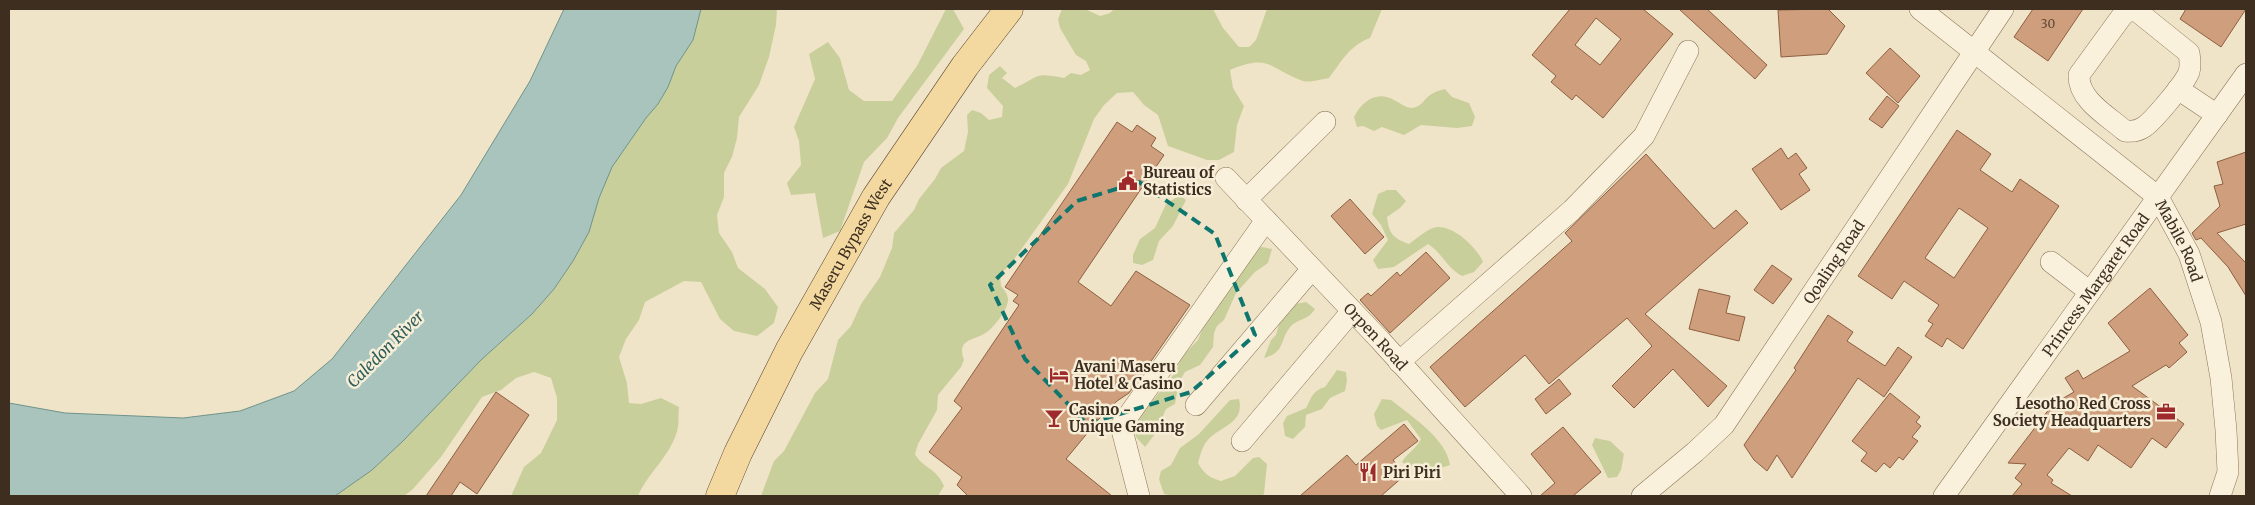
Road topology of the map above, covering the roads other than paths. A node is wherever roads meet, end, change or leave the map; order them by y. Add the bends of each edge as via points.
1 (1009, 9) edge
2 (1920, 9) edge
3 (2003, 9) edge
4 (1974, 50) junction
5 (1688, 51) dead end
6 (2246, 74) edge
7 (2178, 90) junction
8 (2217, 115) junction
9 (1325, 122) dead end
10 (1226, 178) dead end
11 (2158, 196) junction
12 (1246, 200) junction
13 (1266, 220) junction
14 (2051, 262) dead end
15 (1312, 269) junction
16 (2090, 292) junction
17 (1352, 311) junction
18 (1399, 362) junction
19 (1196, 405) dead end
20 (1242, 441) dead end
21 (720, 496) edge
22 (1139, 496) edge
23 (1521, 496) edge
24 (1642, 496) edge
25 (1944, 496) edge
26 (2220, 496) edge

1 - 21 main road, Maseru Bypass West via 965,66 876,197 789,351
2 - 4 street, Mabile Road
3 - 4 street, Qoaling Road
4 - 11 street, Mabile Road
4 - 24 street, Qoaling Road via 1724,426
5 - 18 street via 1644,136 1572,210
6 - 8 street, Princess Margaret Road
7 - 7 street via 2144,127 2134,132 2125,131 2085,96 2079,86 2079,75 2122,16 2130,10 2138,12 2188,53 2191,64
7 - 8 street
8 - 11 street, Princess Margaret Road
9 - 12 street
10 - 12 street, Orpen Road
11 - 16 street, Princess Margaret Road
11 - 26 street, Mabile Road via 2189,254 2211,322 2226,430 2228,472
12 - 13 street, Orpen Road
13 - 15 street, Orpen Road
13 - 22 street via 1121,426
14 - 16 street
15 - 17 street, Orpen Road
15 - 19 street
16 - 25 street, Princess Margaret Road
17 - 18 street, Orpen Road
17 - 20 street
18 - 23 street, Orpen Road

